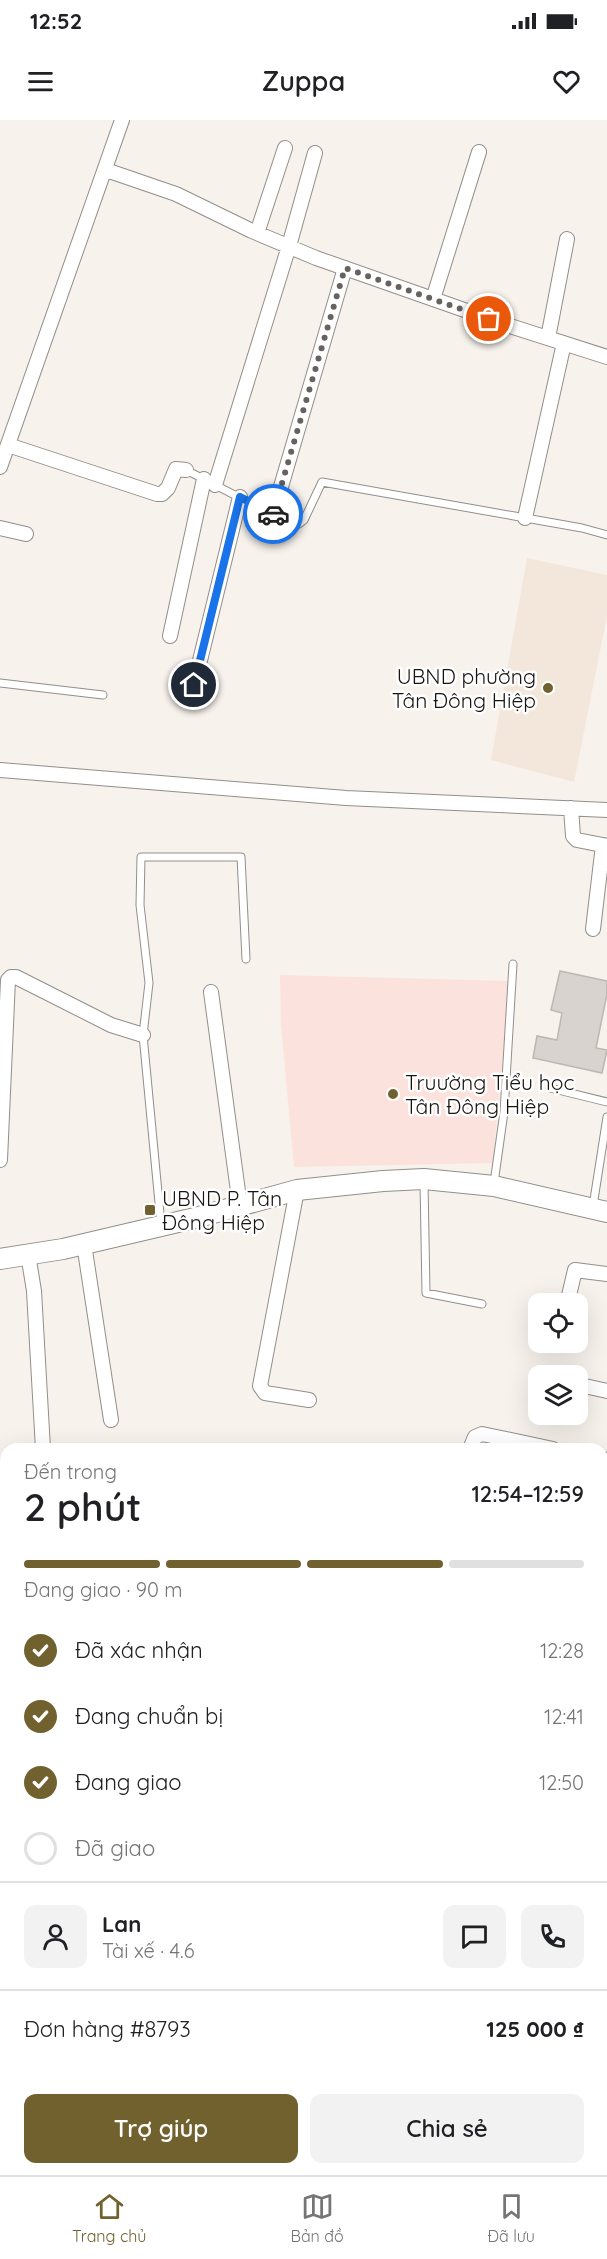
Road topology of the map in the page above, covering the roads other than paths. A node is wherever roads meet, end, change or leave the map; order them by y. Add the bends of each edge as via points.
1 (122, 120) edge
2 (285, 148) dead end
3 (479, 152) dead end
4 (315, 153) dead end
5 (106, 170) junction
6 (256, 233) junction
7 (567, 239) dead end
8 (289, 246) junction
9 (345, 268) junction
10 (433, 299) junction
11 (548, 338) junction
12 (564, 343) junction
13 (607, 357) edge
14 (8, 445) junction
15 (0, 467) edge
16 (186, 470) joint
17 (210, 482) junction
18 (240, 497) junction
19 (273, 514) junction
20 (525, 518) junction
21 (0, 528) edge
22 (26, 534) dead end
23 (607, 535) edge
24 (170, 636) dead end
25 (0, 683) edge
26 (194, 685) dead end
27 (103, 695) dead end
28 (0, 770) edge
29 (572, 808) junction
30 (607, 810) edge
31 (605, 845) edge
32 (593, 929) dead end
33 (246, 959) dead end
34 (513, 964) dead end
35 (211, 992) dead end
36 (143, 1035) junction
37 (550, 1088) dead end
38 (607, 1102) edge
39 (607, 1117) edge
40 (0, 1160) edge
41 (424, 1179) junction
42 (494, 1186) junction
43 (297, 1190) junction
44 (240, 1206) junction
45 (600, 1211) edge
46 (161, 1226) junction
47 (84, 1244) junction
48 (28, 1254) junction
49 (0, 1258) edge
50 (607, 1274) edge
51 (570, 1293) edge
52 (482, 1304) dead end
53 (588, 1387) edge
54 (607, 1391) edge
55 (309, 1400) dead end
56 (111, 1420) dead end
57 (43, 1443) edge
58 (472, 1443) edge
59 (525, 1443) edge

1 - 5 street
2 - 6 street
3 - 10 street
4 - 8 street
5 - 6 street via 176,194
5 - 14 street
6 - 8 street
7 - 11 street
8 - 9 street
8 - 17 street
9 - 10 street
9 - 19 street
10 - 11 street
11 - 12 street
12 - 13 street
12 - 20 street
14 - 15 street
14 - 16 street via 157,494 168,488 176,470
16 - 17 lane
17 - 18 lane
17 - 24 street
18 - 19 lane
18 - 26 street
19 - 20 lane via 288,524 299,524 322,482
20 - 23 lane
21 - 22 street
25 - 27 lane
28 - 29 street via 346,798
29 - 30 street
29 - 31 street via 573,836
31 - 32 street
33 - 36 lane via 241,857 141,857 140,905 149,983
34 - 42 lane via 504,1112
35 - 44 street
36 - 40 street via 111,1025 11,977
36 - 46 lane
37 - 38 lane
39 - 45 lane
41 - 42 main road
41 - 43 main road
41 - 52 lane via 426,1293
42 - 45 main road
43 - 44 main road
43 - 55 street via 260,1386 265,1394
44 - 46 main road
46 - 47 main road
47 - 48 main road
47 - 56 street
48 - 49 main road
48 - 57 street via 34,1291
50 - 51 street via 575,1270
53 - 54 street
58 - 59 street via 482,1434

